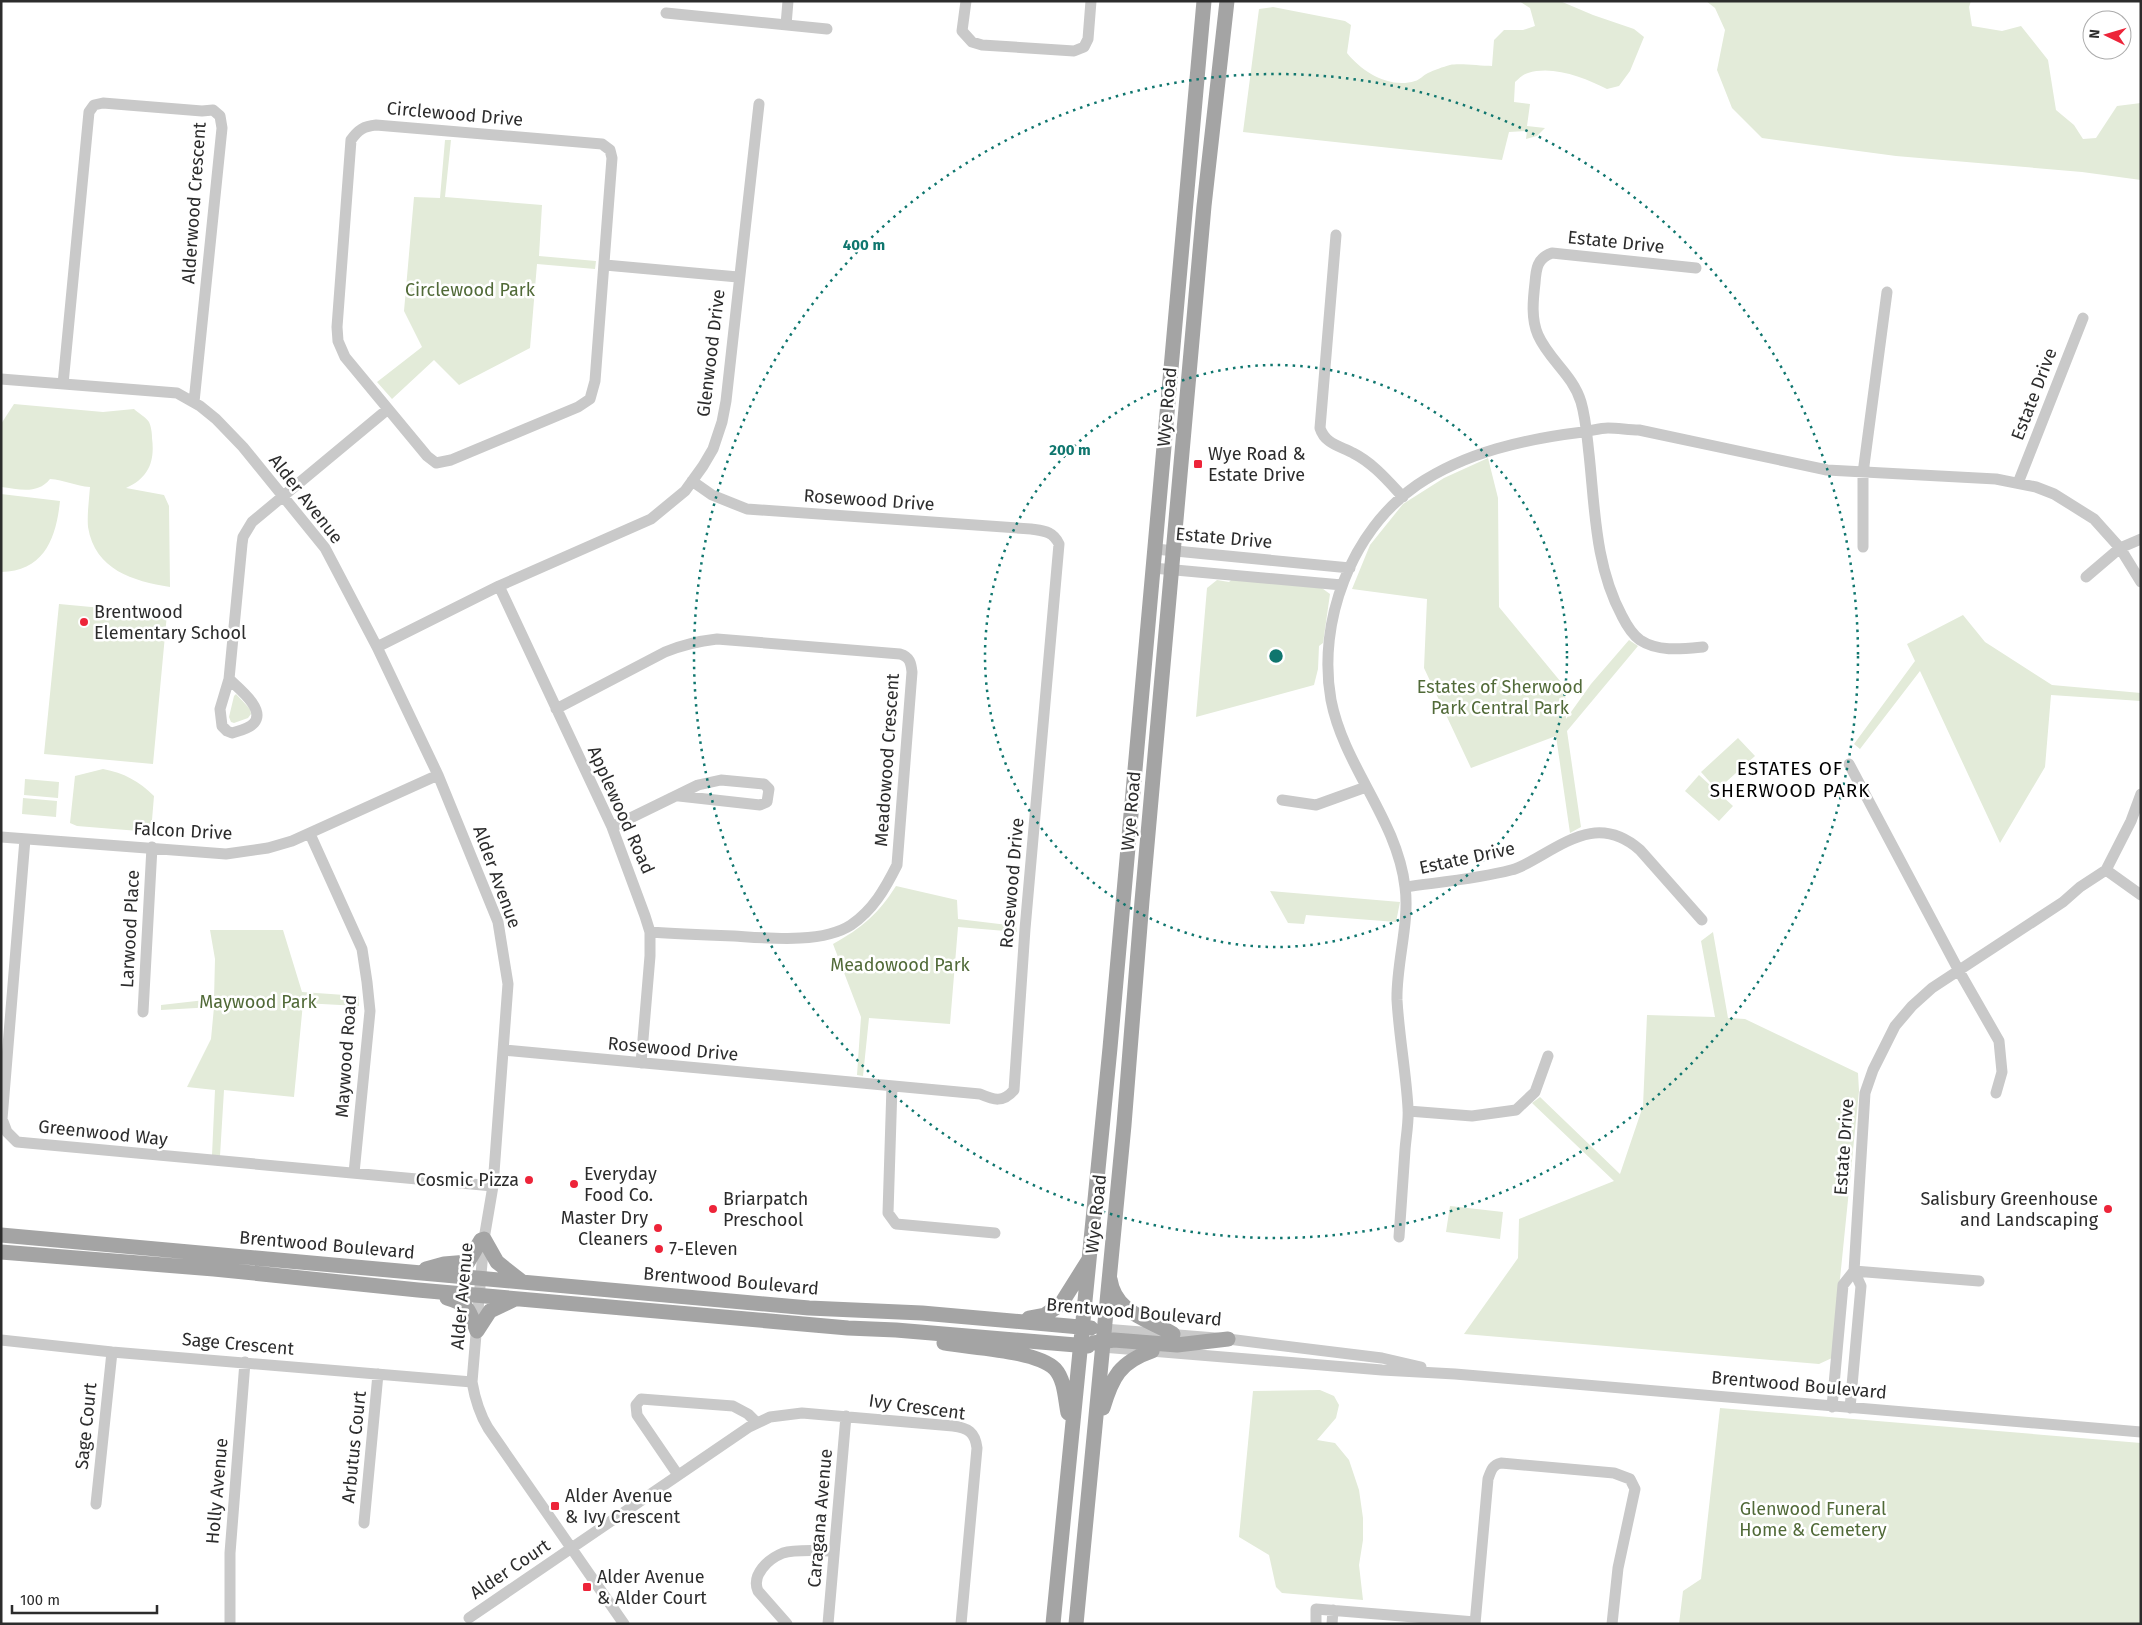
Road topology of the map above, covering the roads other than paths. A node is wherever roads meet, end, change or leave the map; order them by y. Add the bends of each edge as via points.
1 (788, 1) edge
2 (966, 1) edge
3 (1091, 1) edge
4 (1204, 1) edge
5 (1227, 1) edge
6 (666, 13) dead end
7 (786, 25) junction
8 (827, 29) dead end
9 (759, 104) dead end
10 (1336, 234) dead end
11 (604, 265) junction
12 (1696, 268) dead end
13 (738, 277) junction
14 (1887, 292) dead end
15 (2083, 318) dead end
16 (1, 379) edge
17 (63, 384) junction
18 (194, 402) junction
19 (388, 409) junction
20 (1586, 431) junction
21 (1864, 473) junction
22 (692, 481) junction
23 (2018, 484) junction
24 (282, 496) junction
25 (1403, 497) junction
26 (2141, 539) edge
27 (1863, 547) dead end
28 (2120, 548) junction
29 (1155, 549) junction
30 (1173, 550) junction
31 (1153, 568) junction
32 (1350, 568) junction
33 (1172, 569) junction
34 (2086, 578) dead end
35 (2141, 582) edge
36 (1342, 585) junction
37 (499, 586) junction
38 (377, 647) junction
39 (1703, 647) dead end
40 (229, 679) junction
41 (556, 709) junction
42 (1849, 764) dead end
43 (438, 775) junction
44 (1366, 787) junction
45 (2141, 794) edge
46 (679, 796) junction
47 (1282, 800) dead end
48 (612, 827) junction
49 (310, 834) junction
50 (1, 837) edge
51 (25, 839) junction
52 (152, 847) junction
53 (2106, 870) junction
54 (1405, 888) junction
55 (2141, 895) edge
56 (1702, 920) dead end
57 (650, 932) junction
58 (1959, 971) junction
59 (143, 1012) dead end
60 (504, 1050) junction
61 (1548, 1056) dead end
62 (641, 1063) junction
63 (892, 1086) junction
64 (1996, 1093) dead end
65 (1408, 1111) junction
66 (354, 1173) junction
67 (493, 1186) junction
68 (995, 1233) dead end
69 (1, 1235) edge
70 (1399, 1237) dead end
71 (484, 1239) junction
72 (1, 1252) edge
73 (1089, 1260) junction
74 (1110, 1261) junction
75 (1854, 1271) junction
76 (417, 1272) junction
77 (481, 1278) junction
78 (522, 1281) junction
79 (1978, 1281) dead end
80 (418, 1290) junction
81 (480, 1296) junction
82 (516, 1299) junction
83 (1010, 1320) junction
84 (848, 1328) junction
85 (1082, 1328) junction
86 (477, 1331) junction
87 (1173, 1334) junction
88 (1103, 1339) junction
89 (1228, 1339) junction
90 (1, 1340) edge
91 (1080, 1346) junction
92 (1152, 1351) junction
93 (112, 1352) junction
94 (245, 1362) junction
95 (378, 1374) junction
96 (1455, 1374) junction
97 (472, 1382) junction
98 (1832, 1407) junction
99 (1850, 1408) junction
100 (846, 1416) junction
101 (757, 1422) junction
102 (1071, 1425) junction
103 (1094, 1427) junction
104 (2141, 1432) edge
105 (678, 1475) junction
106 (96, 1504) dead end
107 (364, 1523) dead end
108 (571, 1549) junction
109 (834, 1551) junction
110 (1333, 1610) junction
111 (469, 1618) dead end
112 (1475, 1623) edge
113 (230, 1624) edge
114 (624, 1624) edge
115 (787, 1624) edge
116 (828, 1624) edge
117 (961, 1624) edge
118 (1053, 1624) edge
119 (1076, 1624) edge
120 (1316, 1624) edge
121 (1332, 1624) edge
122 (1612, 1624) edge

1 - 7 street
2 - 3 street via 962,31 972,42 1074,51 1084,47 1088,39
4 - 29 main road, Wye Road
5 - 30 main road, Wye Road via 1204,206
6 - 7 street
7 - 8 street
9 - 13 street, Glenwood Drive
10 - 25 street via 1320,428 1322,435 1332,444 1369,462
11 - 13 street
11 - 19 street, Circlewood Drive via 595,381 590,399 451,460 436,463
11 - 19 street, Circlewood Drive via 612,158 610,150 602,144 366,126 351,140 338,341 345,357
12 - 20 street, Estate Drive via 1552,254 1539,263 1534,296 1538,336 1576,389
13 - 22 street, Glenwood Drive via 722,422 713,449
14 - 21 street
15 - 23 street, Estate Drive
16 - 17 street, Alder Avenue
17 - 18 street, Alder Avenue via 177,394
17 - 18 street, Alderwood Crescent via 89,112 94,105 104,103 213,110 220,116 222,128
18 - 24 street, Alder Avenue via 243,447
19 - 24 street
20 - 21 street, Estate Drive via 1608,428 1639,430 1827,470
20 - 25 street, Estate Drive via 1521,442 1477,455 1430,477
20 - 39 street, Estate Drive via 1599,550 1614,601 1638,639 1649,645 1675,650
21 - 23 street, Estate Drive via 1996,479
21 - 27 street
22 - 37 street, Glenwood Drive via 685,491 651,518
22 - 63 street, Rosewood Drive via 712,495 747,509 1031,529 1047,531 1059,544 1014,1090 1004,1099 996,1100 980,1094
23 - 28 street, Estate Drive via 2054,494 2078,508 2094,519
24 - 38 street, Alder Avenue via 325,548
24 - 40 street via 252,522 243,536
25 - 32 street, Estate Drive via 1369,536
26 - 28 street
28 - 34 street
28 - 35 street, Estate Drive
29 - 30 street, Estate Drive
29 - 31 main road, Wye Road
30 - 32 street, Estate Drive
30 - 33 main road, Wye Road
31 - 33 street, Estate Drive
31 - 73 main road, Wye Road
32 - 36 street, Estate Drive
33 - 36 street, Estate Drive
33 - 74 main road, Wye Road
36 - 44 street, Estate Drive via 1333,619 1329,683 1348,753
37 - 38 street, Glenwood Drive
37 - 41 street, Applewood Road
38 - 43 street, Alder Avenue
40 - 40 street via 220,709 222,726 232,733 250,726 257,716 253,703
41 - 48 street, Applewood Road
41 - 57 street, Meadowood Crescent via 665,652 700,641 717,639 900,654 907,656 911,663 897,865 873,905 849,926 819,936 791,939
42 - 58 street
43 - 49 street, Falcon Drive
43 - 60 street, Alder Avenue via 498,922 508,984
44 - 47 street via 1316,805
44 - 54 street, Estate Drive via 1397,851
45 - 53 street, Estate Drive
46 - 46 street via 760,805 767,802 770,794 764,784 721,780 698,785
46 - 48 street
48 - 57 street, Applewood Road
49 - 52 street, Falcon Drive via 268,848 226,854
49 - 66 street, Maywood Road via 362,949 367,982 370,1010
50 - 51 street, Falcon Drive
51 - 52 street, Falcon Drive
51 - 66 street, Greenwood Way via 2,1120 7,1132 17,1142
52 - 59 street, Larwood Place
53 - 55 street
53 - 58 street, Estate Drive
54 - 56 street, Estate Drive via 1514,870 1575,837 1592,832 1605,833 1629,840
54 - 65 street, Estate Drive via 1397,998
57 - 62 street, Applewood Road
58 - 64 street via 1999,1041 2002,1072
58 - 75 street, Estate Drive via 1912,1006 1895,1026 1873,1070 1863,1104
60 - 62 street, Rosewood Drive
60 - 67 street, Alder Avenue
61 - 65 street via 1535,1092 1516,1110 1472,1116
62 - 63 street, Rosewood Drive
63 - 68 street via 888,1213 896,1224
65 - 70 street, Estate Drive
66 - 67 street, Greenwood Way
67 - 71 street, Alder Avenue
69 - 76 main road, Brentwood Boulevard
71 - 76 main road via 468,1262 444,1264
71 - 77 street, Alder Avenue
71 - 78 main road via 497,1262
72 - 80 main road, Brentwood Boulevard
73 - 83 main road via 1054,1311
73 - 85 main road, Wye Road
74 - 87 main road via 1110,1281 1122,1304 1136,1316
74 - 88 main road, Wye Road
75 - 79 street
75 - 98 street, Estate Drive via 1843,1285
75 - 99 street, Estate Drive via 1861,1286
76 - 77 main road, Brentwood Boulevard
77 - 78 main road, Brentwood Boulevard
77 - 81 street, Alder Avenue
78 - 83 main road, Brentwood Boulevard via 809,1308
80 - 81 main road, Brentwood Boulevard
80 - 86 main road via 461,1302 468,1307
81 - 82 main road, Brentwood Boulevard
81 - 86 street, Alder Avenue
82 - 84 main road, Brentwood Boulevard
82 - 86 main road via 490,1311
83 - 85 main road, Brentwood Boulevard
84 - 91 main road, Brentwood Boulevard
84 - 102 main road via 1014,1352 1043,1361 1055,1370 1062,1382
85 - 88 main road, Brentwood Boulevard
85 - 91 main road, Wye Road
86 - 97 street, Alder Avenue
87 - 88 street, Brentwood Boulevard
87 - 89 street, Brentwood Boulevard
88 - 89 main road via 1178,1345
88 - 91 main road, Brentwood Boulevard
88 - 92 street, Brentwood Boulevard
88 - 103 main road, Wye Road
89 - 96 street, Brentwood Boulevard via 1382,1358
90 - 93 street, Sage Crescent
91 - 102 main road, Wye Road
92 - 96 street, Brentwood Boulevard
92 - 103 main road via 1132,1360 1114,1376
93 - 94 street, Sage Crescent
93 - 106 street, Sage Court
94 - 95 street, Sage Crescent
94 - 113 street, Holly Avenue via 230,1553
95 - 97 street, Sage Crescent
95 - 107 street, Arbutus Court
96 - 98 street, Brentwood Boulevard
97 - 108 street, Alder Avenue via 479,1412 488,1428
98 - 99 street, Brentwood Boulevard
99 - 104 street, Brentwood Boulevard
100 - 101 street, Ivy Crescent via 792,1413
100 - 109 street, Caragana Avenue
100 - 117 street, Ivy Crescent via 961,1427 975,1436 977,1448
101 - 105 street, Ivy Crescent
101 - 105 street via 733,1406 641,1398 636,1405 637,1415
102 - 118 main road, Wye Road
103 - 119 main road, Wye Road
105 - 108 street, Ivy Crescent
108 - 111 street, Alder Court
108 - 114 street, Alder Avenue
109 - 115 street via 781,1554 758,1573 758,1592
109 - 116 street, Caragana Avenue
110 - 112 street
110 - 120 street via 1316,1609
110 - 121 street
112 - 122 street via 1488,1479 1495,1464 1501,1463 1614,1473 1630,1479 1635,1489 1618,1568

